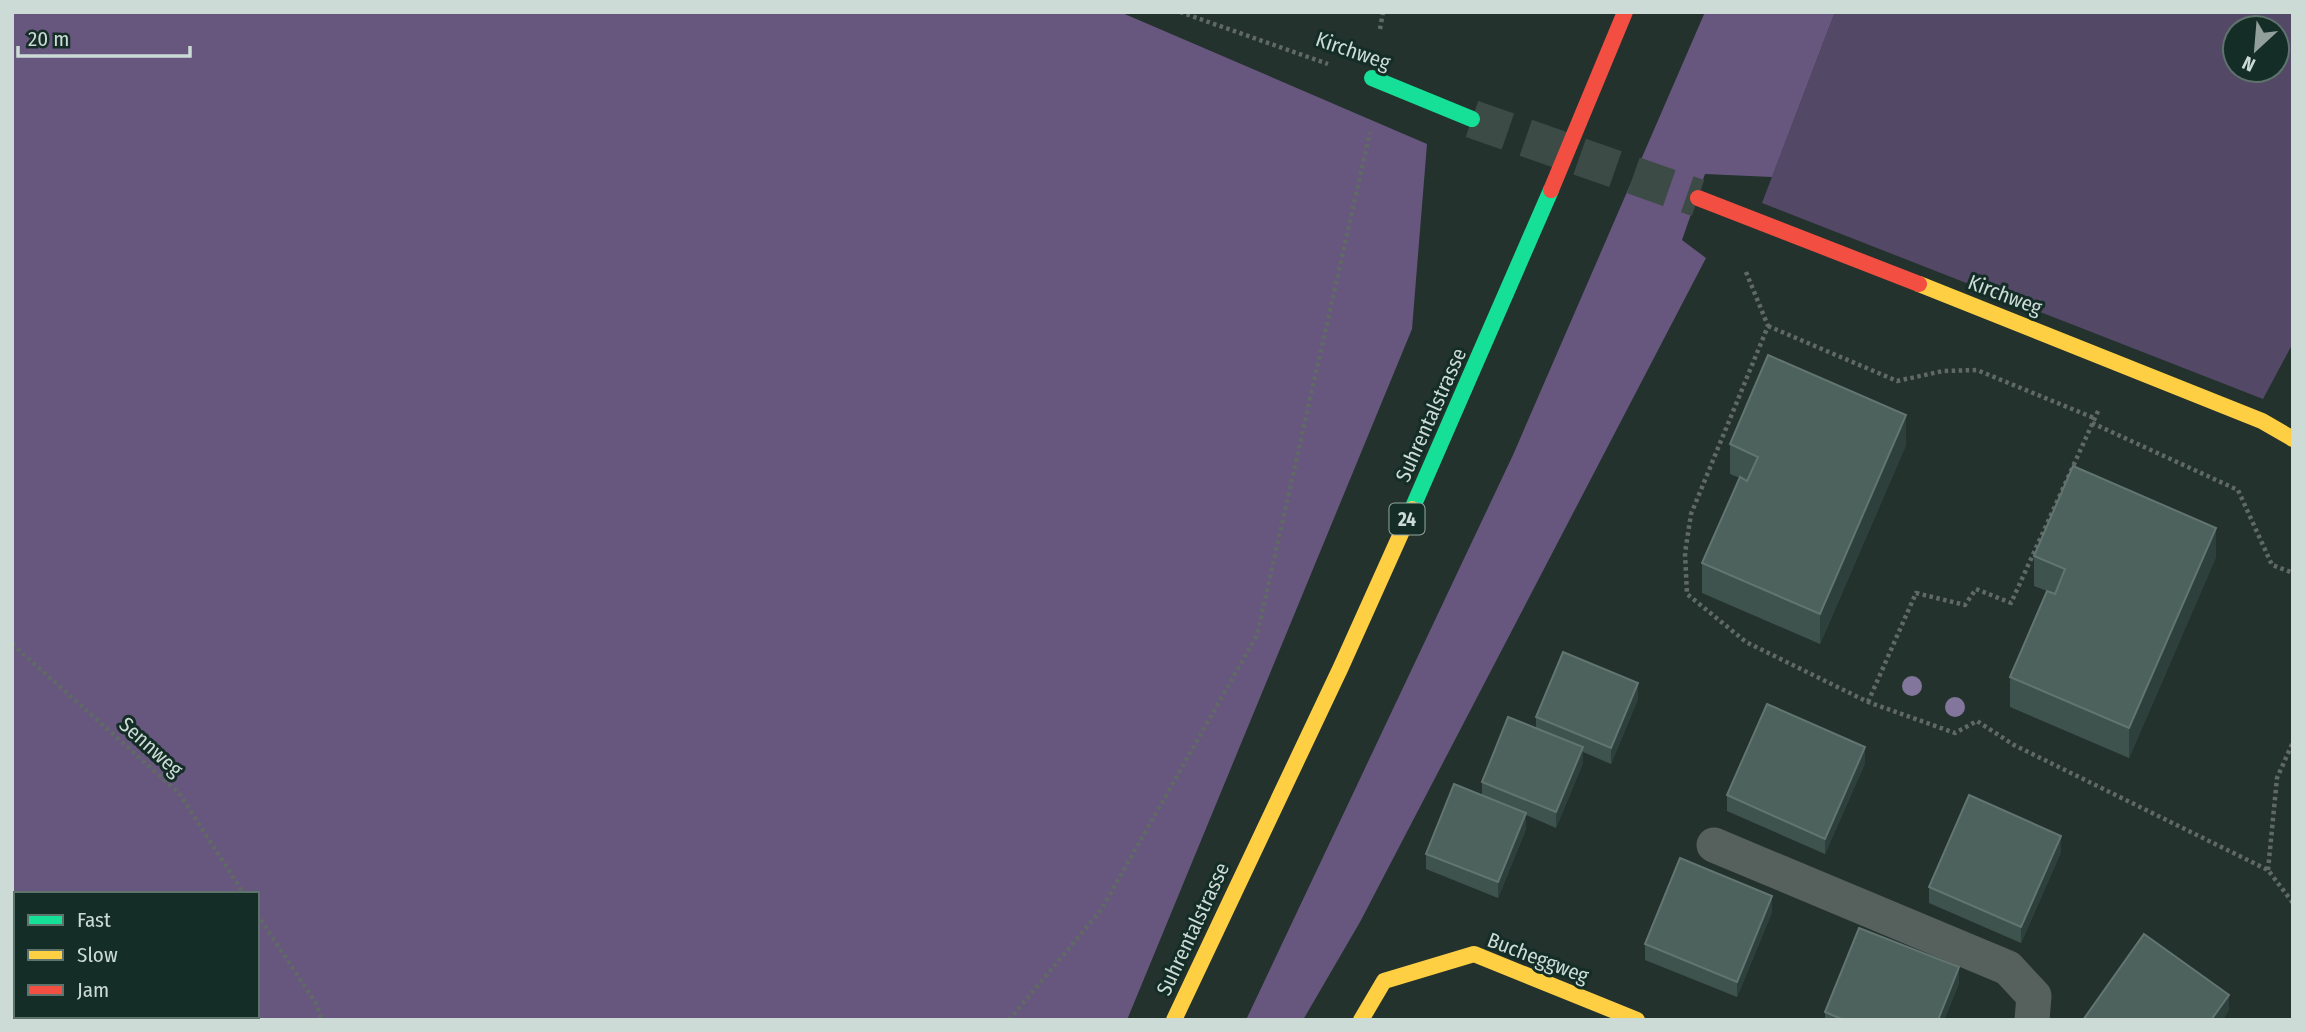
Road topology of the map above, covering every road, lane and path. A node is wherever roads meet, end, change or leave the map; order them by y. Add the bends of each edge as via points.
1 (1180, 12) edge
2 (1625, 12) edge
3 (1372, 78) junction
4 (1472, 119) tunnel mouth
5 (1698, 198) tunnel mouth
6 (1750, 219) junction
7 (1768, 326) junction
8 (2122, 363) junction
9 (2093, 421) junction
10 (2293, 439) edge
11 (2293, 573) edge
12 (12, 644) edge
13 (1868, 702) junction
14 (2293, 742) edge
15 (1714, 845) dead end
16 (2268, 870) junction
17 (243, 892) edge
18 (2293, 903) edge
19 (259, 917) edge
20 (322, 1020) edge
21 (1009, 1020) edge
22 (1174, 1020) edge
23 (1361, 1020) edge
24 (1637, 1020) edge
25 (2032, 1020) edge

1 - 3 path, Kirchweg
2 - 22 main road, Suhrentalstrasse / 24 via 1504,304
3 - 4 main road, Kirchweg
3 - 21 path via 1370,145 1257,635 1101,910
5 - 6 main road, Kirchweg
6 - 7 path via 1745,270
6 - 8 main road, Kirchweg
7 - 9 path via 1897,381 1943,371 1977,370
7 - 13 path via 1691,514 1685,554 1687,594 1746,642
8 - 9 path
8 - 10 main road, Kirchweg via 2262,421
9 - 11 path via 2238,490 2272,565
9 - 13 path via 2011,603 1976,589 1965,605 1916,593
12 - 17 path, Sennweg via 179,793
13 - 16 path via 1955,733 1977,721 2014,745
14 - 16 path via 2277,778
15 - 25 lane via 2008,968 2034,996
16 - 18 path
19 - 20 path via 317,1005
23 - 24 main road, Bucheggweg via 1384,981 1474,954

